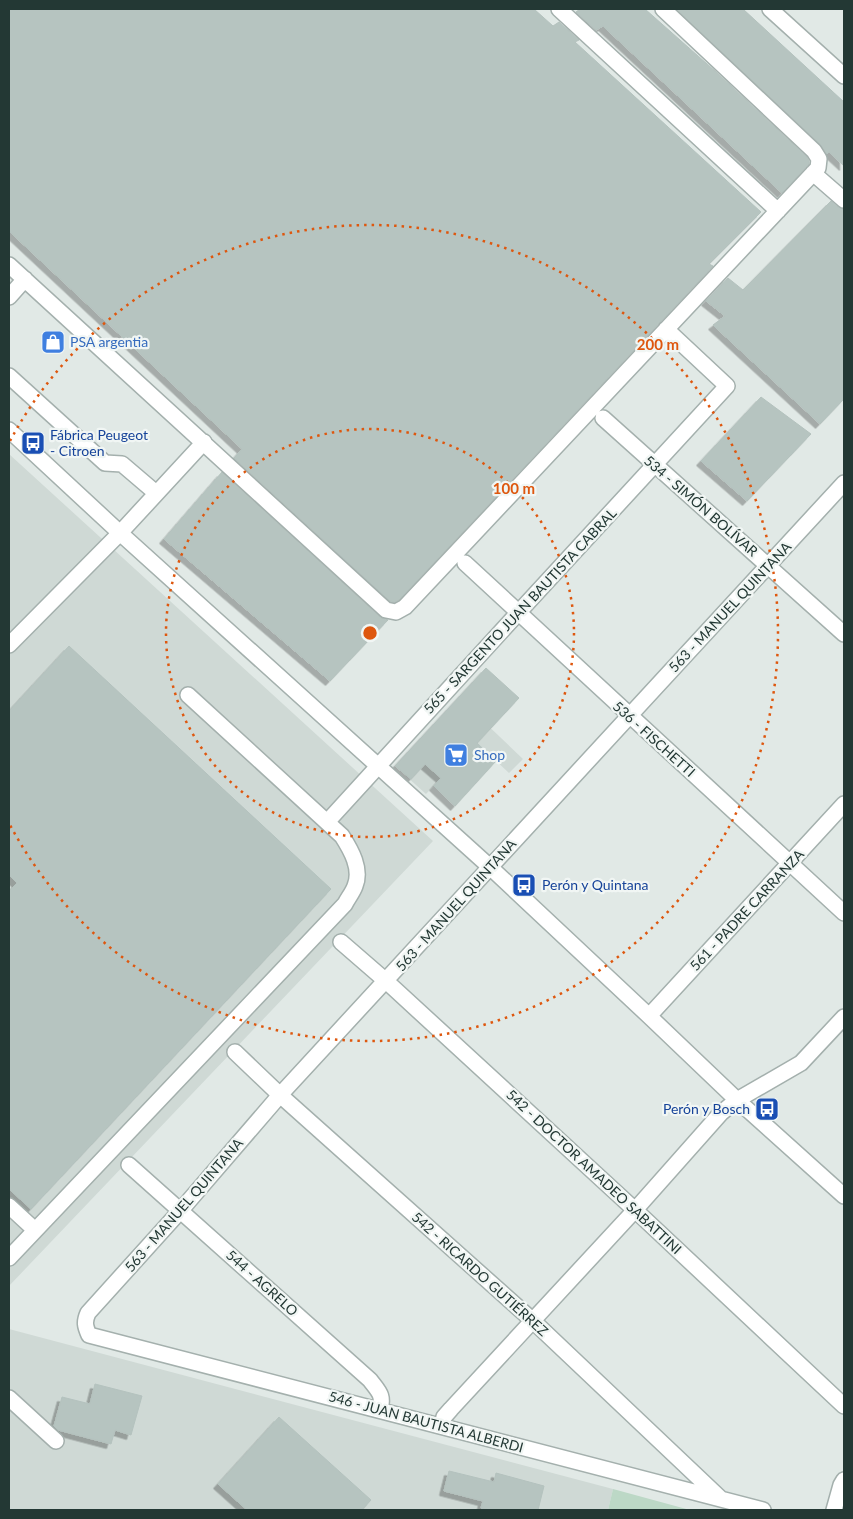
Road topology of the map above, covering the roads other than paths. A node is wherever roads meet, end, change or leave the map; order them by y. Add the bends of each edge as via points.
1 (559, 9) edge
2 (663, 9) edge
3 (770, 9) edge
4 (844, 76) edge
5 (814, 173) junction
6 (844, 200) edge
7 (778, 211) junction
8 (9, 265) edge
9 (25, 279) junction
10 (9, 297) edge
11 (666, 329) junction
12 (9, 376) edge
13 (603, 418) dead end
14 (9, 430) edge
15 (204, 442) junction
16 (658, 460) junction
17 (844, 482) edge
18 (156, 494) junction
19 (120, 533) junction
20 (465, 563) dead end
21 (769, 565) junction
22 (518, 613) junction
23 (844, 634) edge
24 (9, 645) edge
25 (188, 695) dead end
26 (630, 716) junction
27 (377, 766) junction
28 (844, 804) edge
29 (328, 821) junction
30 (790, 862) junction
31 (490, 867) junction
32 (844, 913) edge
33 (341, 942) dead end
34 (386, 981) junction
35 (649, 1016) junction
36 (844, 1017) edge
37 (235, 1052) dead end
38 (280, 1095) junction
39 (737, 1100) junction
40 (129, 1165) dead end
41 (844, 1196) edge
42 (9, 1206) edge
43 (180, 1210) junction
44 (635, 1210) junction
45 (35, 1230) junction
46 (9, 1258) edge
47 (532, 1320) junction
48 (89, 1335) joint
49 (9, 1398) edge
50 (844, 1406) edge
51 (380, 1410) junction
52 (442, 1426) junction
53 (56, 1441) dead end
54 (844, 1480) edge
55 (728, 1504) edge
56 (763, 1510) edge
57 (834, 1510) edge

1 - 7 street
2 - 5 street via 814,151 819,159
3 - 4 street
5 - 6 street
5 - 7 street
7 - 11 street
8 - 9 street
9 - 10 street
9 - 15 street
11 - 15 street via 406,607 396,612 386,610
11 - 16 street, 565 - SARGENTO JUAN BAUTISTA CABRAL via 727,386
12 - 18 street via 105,463 122,464
13 - 16 street, 534 - SIMÓN BOLÍVAR
14 - 19 street
15 - 18 street
16 - 21 street, 534 - SIMÓN BOLÍVAR
16 - 22 street, 565 - SARGENTO JUAN BAUTISTA CABRAL
17 - 21 street, 563 - MANUEL QUINTANA
18 - 19 street
19 - 24 street
19 - 27 street
20 - 22 street, 536 - FISCHETTI
21 - 23 street, 534 - SIMÓN BOLÍVAR
21 - 26 street, 563 - MANUEL QUINTANA
22 - 26 street, 536 - FISCHETTI
22 - 27 street, 565 - SARGENTO JUAN BAUTISTA CABRAL
25 - 29 street
26 - 30 street, 536 - FISCHETTI
26 - 31 street, 563 - MANUEL QUINTANA
27 - 29 street, 565 - SARGENTO JUAN BAUTISTA CABRAL
27 - 31 street
28 - 30 street, 561 - PADRE CARRANZA
29 - 45 street via 351,850 357,868 356,885 345,904
30 - 32 street, 536 - FISCHETTI
30 - 35 street, 561 - PADRE CARRANZA
31 - 34 street, 563 - MANUEL QUINTANA
31 - 35 street
33 - 34 street, 542 - DOCTOR AMADEO SABATTINI
34 - 38 street, 563 - MANUEL QUINTANA
34 - 44 street, 542 - DOCTOR AMADEO SABATTINI
35 - 39 street
36 - 39 street via 801,1063
37 - 38 street, 542 - RICARDO GUTIÉRREZ
38 - 43 street, 563 - MANUEL QUINTANA
38 - 47 street, 542 - RICARDO GUTIÉRREZ
39 - 41 street
39 - 44 street
40 - 43 street, 544 - AGRELO
42 - 45 street
43 - 48 street, 563 - MANUEL QUINTANA via 88,1313 85,1327
43 - 51 street, 544 - AGRELO via 370,1380 382,1396
44 - 47 street
44 - 50 street, 542 - DOCTOR AMADEO SABATTINI
45 - 46 street
47 - 52 street via 444,1417
47 - 55 street, 542 - RICARDO GUTIÉRREZ
48 - 51 street, 546 - JUAN BAUTISTA ALBERDI
49 - 53 street
51 - 52 street, 546 - JUAN BAUTISTA ALBERDI
52 - 55 street, 546 - JUAN BAUTISTA ALBERDI
54 - 57 street
55 - 56 street, 546 - JUAN BAUTISTA ALBERDI

